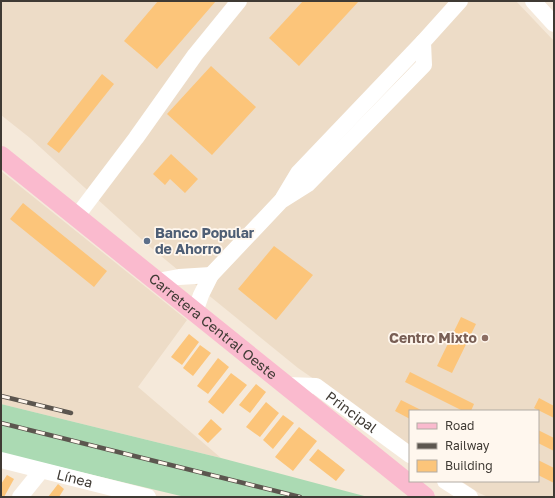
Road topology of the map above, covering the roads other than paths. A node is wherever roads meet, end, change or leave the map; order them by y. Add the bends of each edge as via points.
1 (240, 1) edge
2 (460, 1) edge
3 (533, 1) edge
4 (554, 24) edge
5 (1, 156) edge
6 (77, 216) junction
7 (211, 275) junction
8 (157, 281) junction
9 (195, 312) junction
10 (287, 386) junction
11 (409, 454) edge
12 (1, 460) edge
13 (41, 471) junction
14 (449, 482) edge
15 (20, 497) edge
16 (148, 497) edge
17 (425, 497) edge
18 (470, 497) edge

1 - 6 street via 195,55
2 - 7 street via 423,42 424,65 308,184 282,201
3 - 4 street
5 - 6 main road, Carretera Central Oeste
6 - 8 main road, Carretera Central Oeste
7 - 8 street
7 - 9 street
8 - 9 main road, Carretera Central Oeste
9 - 10 main road, Carretera Central Oeste
10 - 11 street, Principal via 316,386
10 - 17 main road, Carretera Central Oeste
12 - 13 street, Línea
13 - 15 street
13 - 16 street, Línea
14 - 18 street

